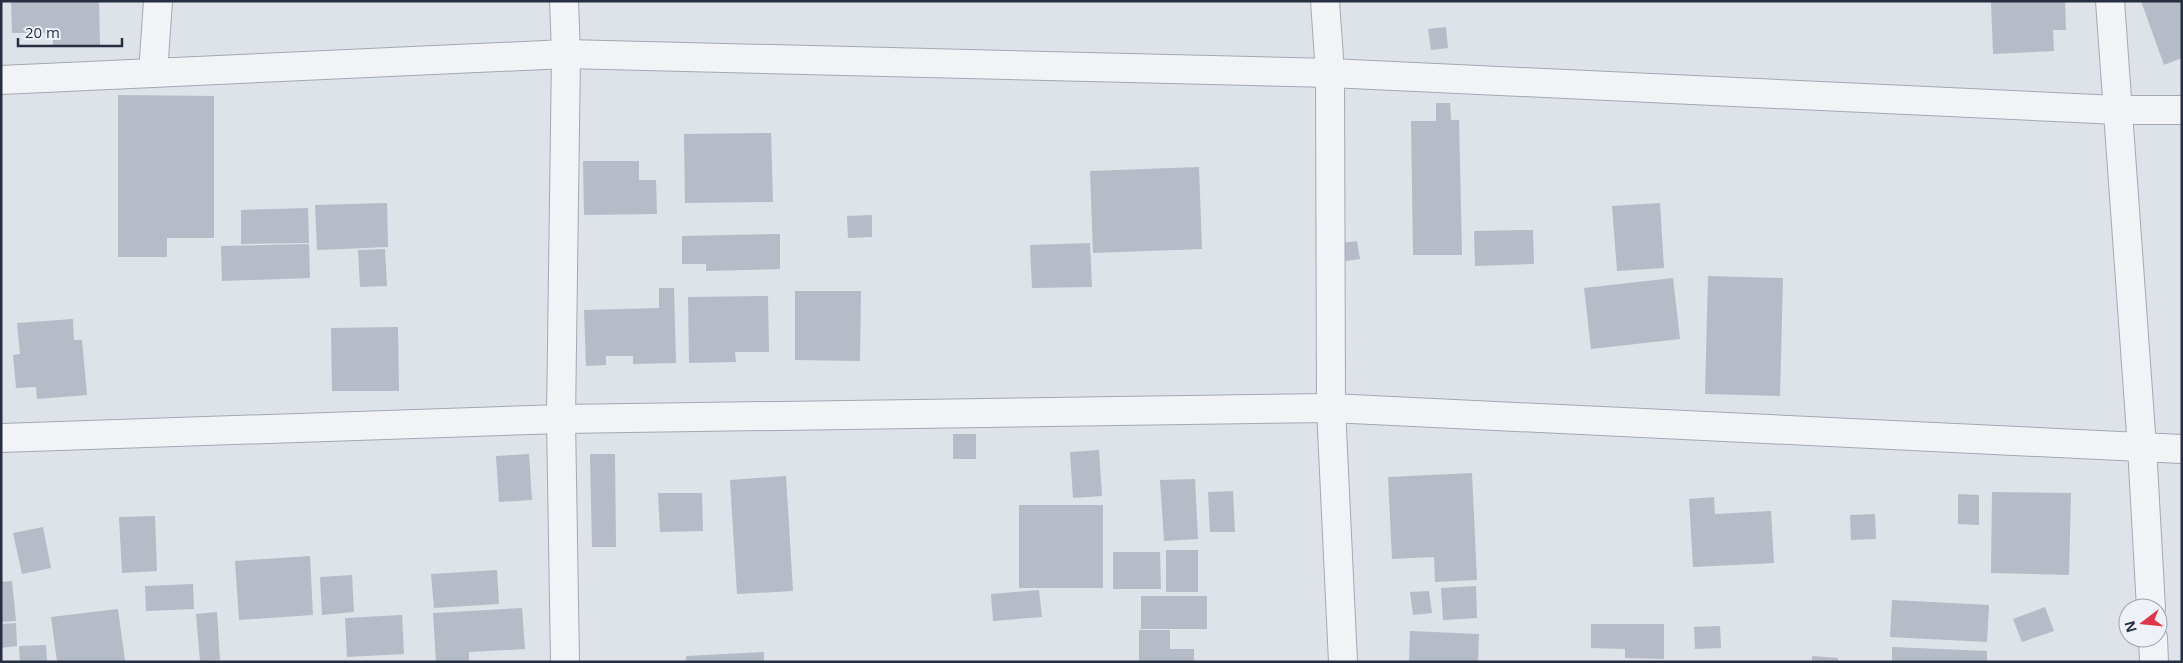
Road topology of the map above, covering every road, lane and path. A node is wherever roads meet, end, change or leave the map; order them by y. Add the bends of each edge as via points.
1 (158, 1) edge
2 (564, 1) edge
3 (1325, 1) edge
4 (2110, 1) edge
5 (566, 54) junction
6 (153, 73) junction
7 (1330, 73) junction
8 (1, 80) edge
9 (2118, 110) junction
10 (2182, 110) edge
11 (1331, 408) junction
12 (561, 419) junction
13 (1, 438) edge
14 (2142, 447) junction
15 (2182, 449) edge
16 (2150, 598) edge
17 (2153, 648) edge
18 (565, 662) edge
19 (1343, 662) edge
20 (2154, 662) edge

1 - 6 street
2 - 5 street
3 - 7 street
4 - 9 street
5 - 6 street
5 - 7 street
5 - 12 street
6 - 8 street
7 - 9 street
7 - 11 street
9 - 10 street
9 - 14 street
11 - 12 street
11 - 14 street
11 - 19 street
12 - 13 street
12 - 18 street
14 - 15 street
14 - 16 street
17 - 20 street

